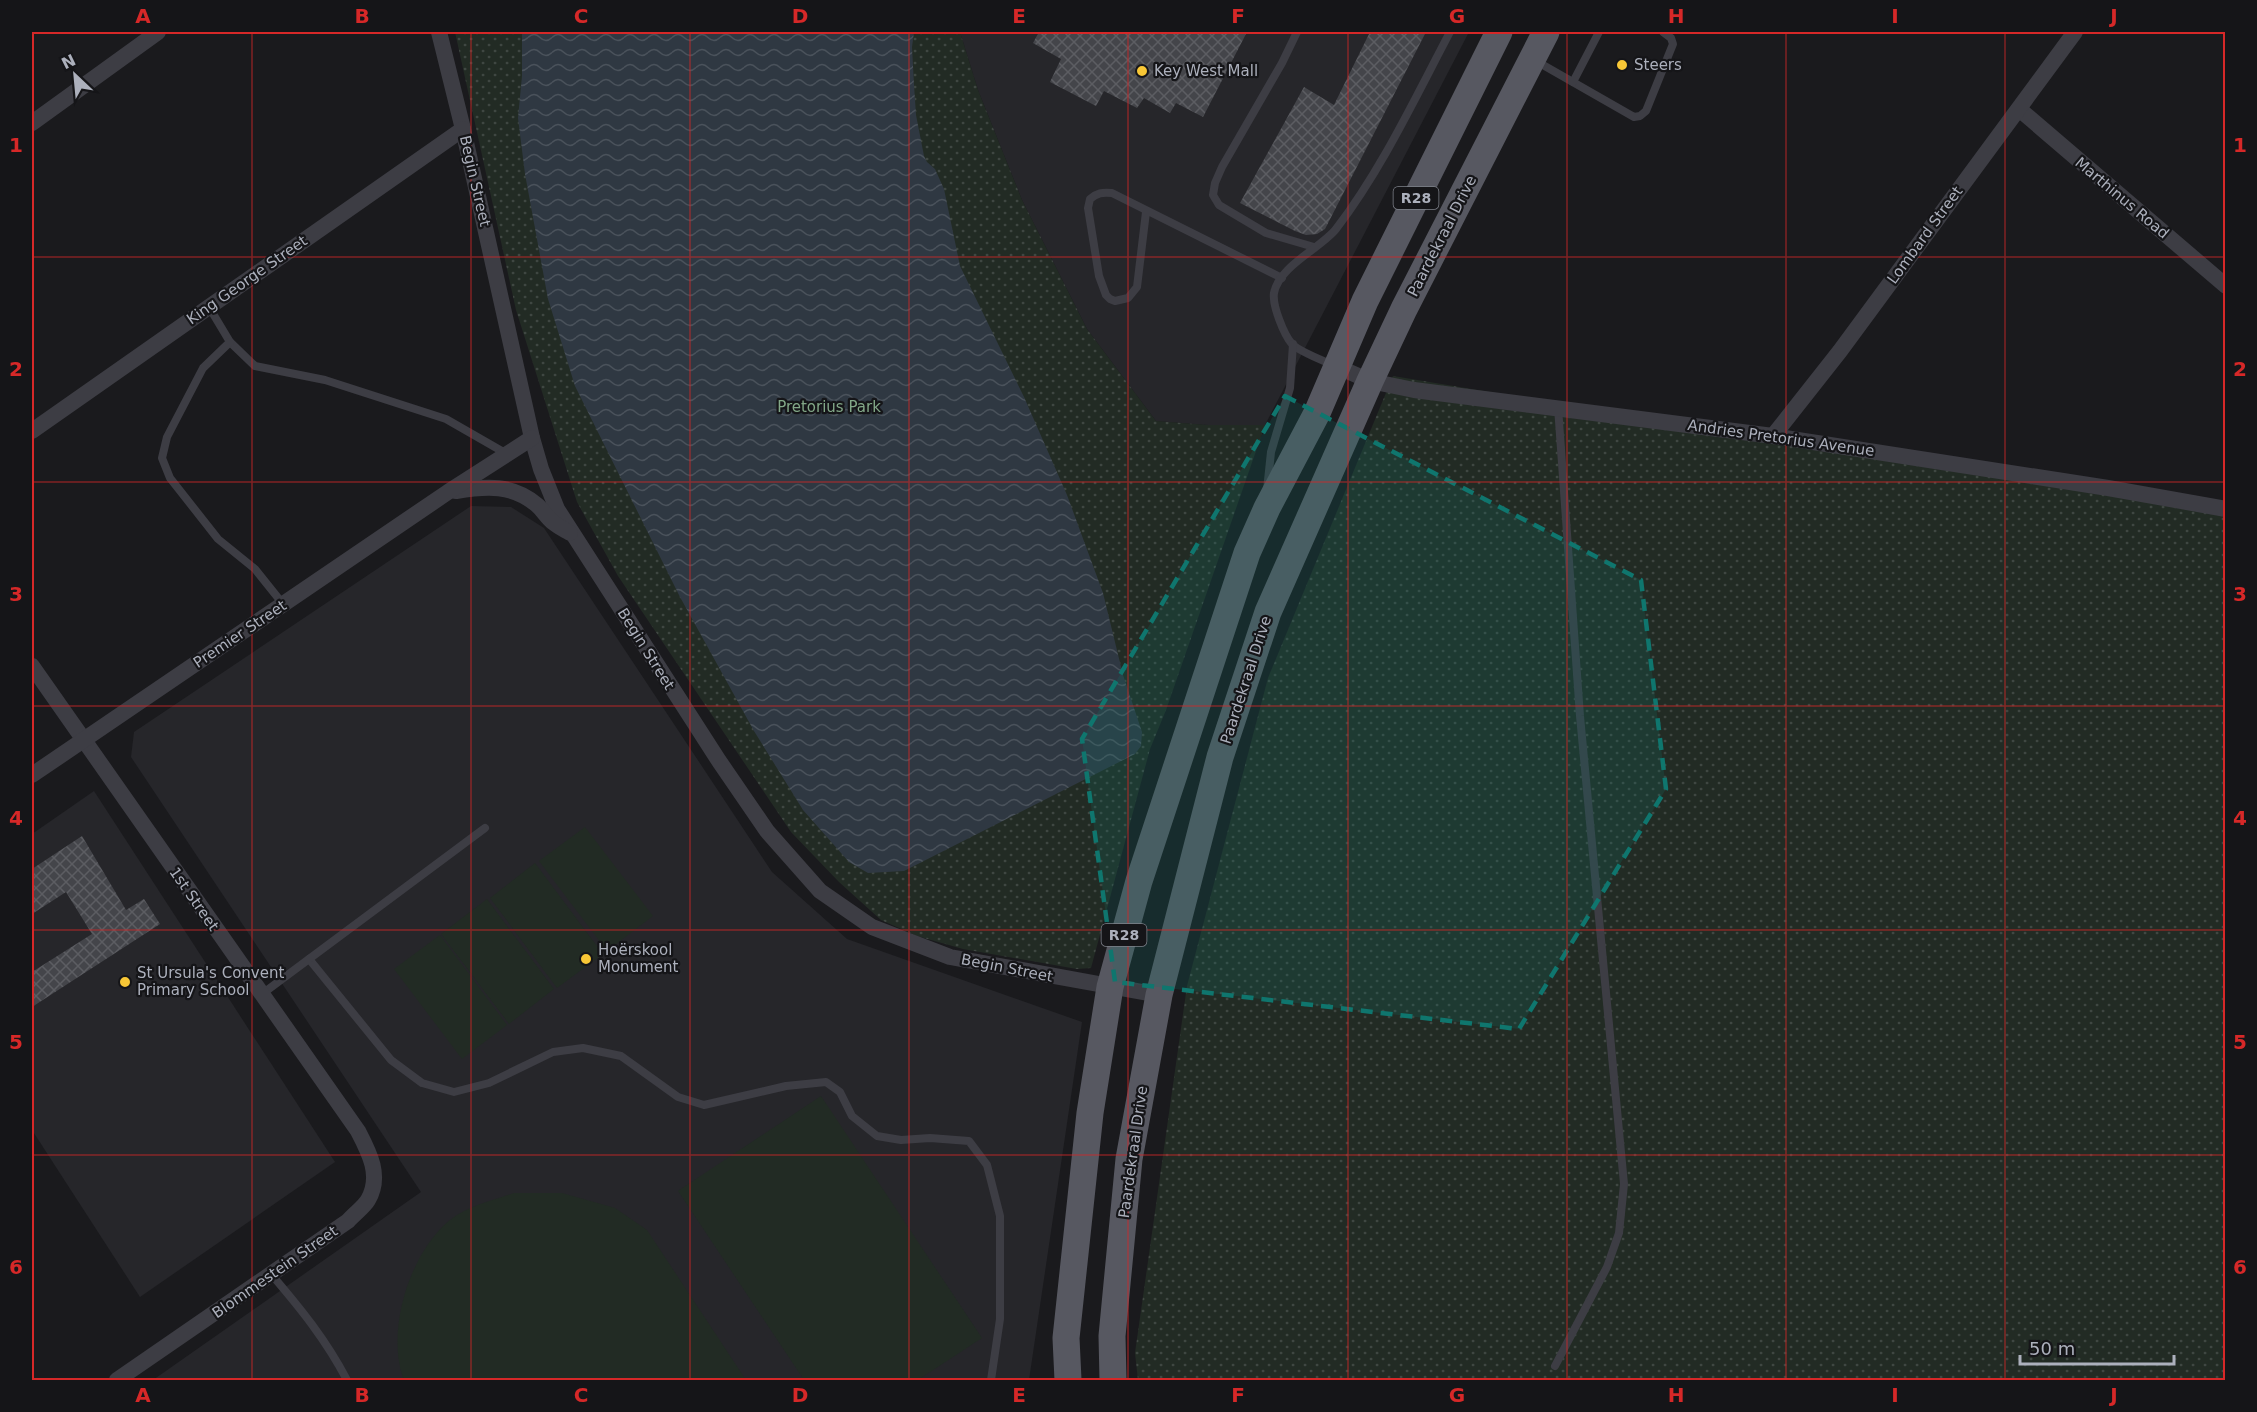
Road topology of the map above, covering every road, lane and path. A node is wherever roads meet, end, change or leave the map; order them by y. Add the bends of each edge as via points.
1 (158, 32) edge
2 (439, 32) edge
3 (1297, 32) edge
4 (1450, 32) edge
5 (1499, 32) edge
6 (1546, 32) edge
7 (1599, 32) edge
8 (1663, 32) edge
9 (2075, 32) edge
10 (1532, 59) junction
11 (1573, 82) junction
12 (2019, 109) junction
13 (32, 123) edge
14 (463, 129) junction
15 (1146, 212) junction
16 (1314, 247) junction
17 (1282, 278) junction
18 (2226, 286) edge
19 (209, 307) junction
20 (230, 342) junction
21 (1293, 344) junction
22 (1338, 367) junction
23 (1370, 381) junction
24 (1558, 407) junction
25 (32, 431) edge
26 (1773, 436) junction
27 (532, 438) junction
28 (507, 454) junction
29 (448, 492) junction
30 (1267, 508) junction
31 (2226, 509) edge
32 (576, 537) junction
33 (283, 604) junction
34 (32, 666) edge
35 (83, 740) junction
36 (32, 775) edge
37 (485, 828) dead end
38 (309, 959) junction
39 (1110, 987) junction
40 (262, 994) junction
41 (1159, 995) junction
42 (358, 1131) joint
43 (271, 1274) junction
44 (1555, 1366) dead end
45 (117, 1380) edge
46 (347, 1380) edge
47 (991, 1380) edge
48 (1068, 1380) edge
49 (1113, 1380) edge

1 - 13 street
2 - 14 street, Begin Street
3 - 16 lane via 1222,167 1213,195 1220,204 1266,233
4 - 16 lane via 1365,189 1334,231
5 - 22 main road, R28 via 1365,301
6 - 10 main road, Paardekraal Drive / R28
7 - 11 lane
8 - 11 lane via 1672,44 1646,111 1640,116 1634,117
9 - 12 street, Lombard Street
10 - 11 lane
10 - 23 main road, Paardekraal Drive / R28
12 - 18 street, Marthinus Road
12 - 26 street, Lombard Street
14 - 19 street, King George Street
14 - 27 street, Begin Street
15 - 15 lane via 1112,193 1096,194 1090,199 1089,221 1099,276 1110,299 1122,301 1137,287
15 - 17 lane
16 - 17 lane
17 - 21 lane via 1274,293 1275,310
19 - 20 lane
19 - 25 street, King George Street
20 - 28 lane via 255,366 325,380 446,419
20 - 33 lane via 203,368 167,437 162,458 170,478 218,539 255,569
21 - 22 lane
21 - 30 lane via 1290,388 1268,470
22 - 23 street, Andries Pretorius Avenue
22 - 30 main road, R28
23 - 24 street, Andries Pretorius Avenue via 1463,397
23 - 41 main road, Paardekraal Drive / R28 via 1268,612 1220,757
24 - 26 street, Andries Pretorius Avenue
24 - 44 lane via 1580,716 1624,1184 1619,1233 1607,1267
26 - 31 street, Andries Pretorius Avenue
27 - 28 street, Premier Street
27 - 32 street, Begin Street via 557,509
28 - 29 street, Premier Street
29 - 32 street, Premier Street via 498,487 516,492
29 - 33 street, Premier Street
30 - 39 main road, R28 via 1247,553 1190,725 1139,881
32 - 39 street, Begin Street via 679,702 767,831 820,891 872,927 950,957
33 - 35 street, Premier Street
34 - 35 street, 1st Street
35 - 36 street, Premier Street
35 - 40 street, 1st Street
37 - 38 lane
38 - 40 lane
38 - 47 lane via 391,1060 422,1083 443,1089 454,1092 489,1083 553,1052 583,1048 621,1056 678,1097 704,1105 826,1082 840,1092 852,1116 877,1137 969,1141 987,1165 1000,1216 1000,1319
39 - 41 street, Begin Street
39 - 48 main road, R28 via 1090,1113 1066,1338
40 - 42 street, 1st Street
41 - 49 main road, Paardekraal Drive / R28 via 1129,1159 1112,1336
42 - 43 street, Blommestein Street via 373,1161 375,1177 369,1199 348,1221
43 - 45 street, Blommestein Street
43 - 46 lane via 330,1347

